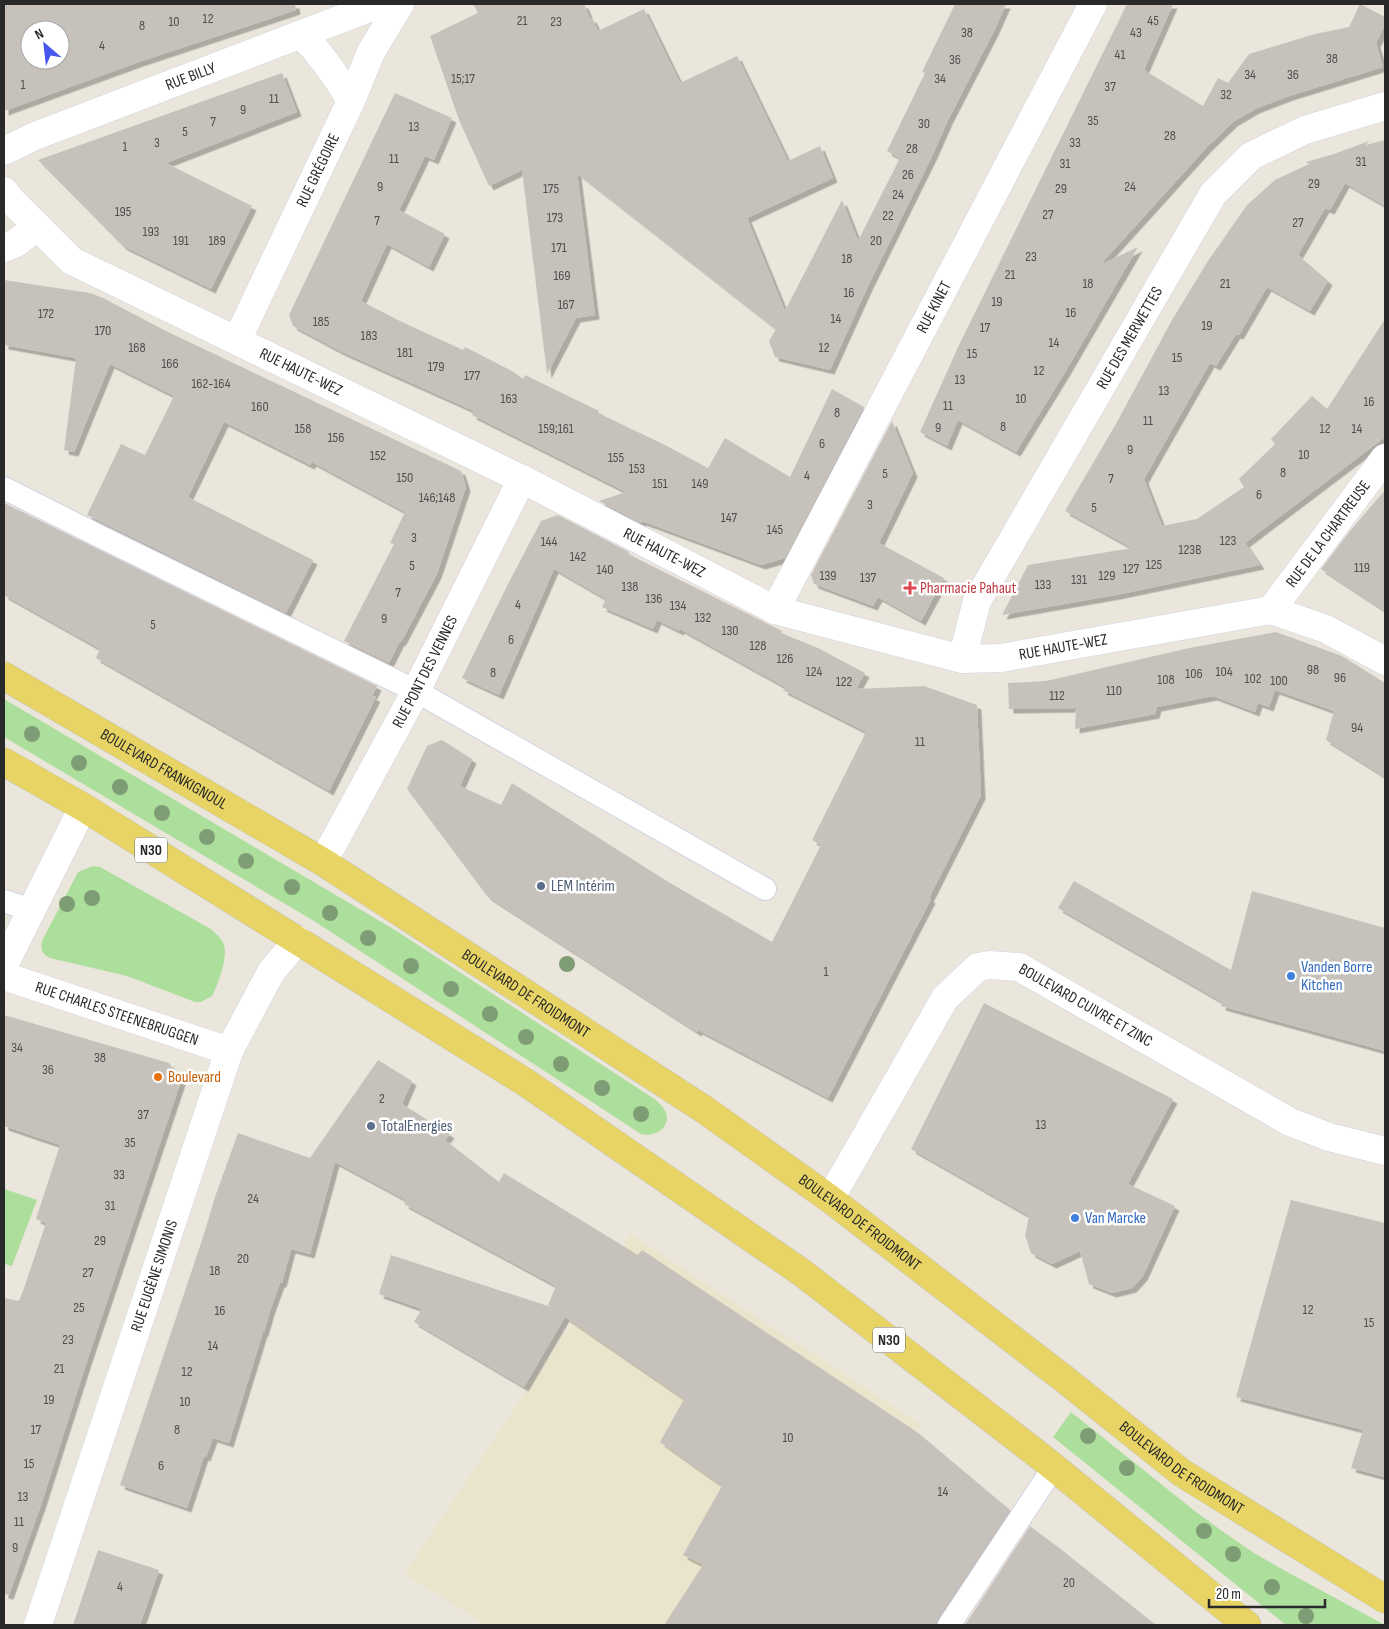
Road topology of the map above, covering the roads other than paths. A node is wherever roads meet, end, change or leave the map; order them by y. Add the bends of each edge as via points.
1 (380, 4) edge
2 (400, 4) edge
3 (1093, 4) edge
4 (301, 34) junction
5 (350, 101) junction
6 (1385, 106) edge
7 (4, 151) edge
8 (4, 191) edge
9 (37, 226) junction
10 (4, 248) edge
11 (238, 340) junction
12 (1385, 458) edge
13 (522, 479) junction
14 (4, 488) edge
15 (776, 610) junction
16 (1272, 610) junction
17 (962, 659) junction
18 (1385, 661) edge
19 (4, 676) edge
20 (416, 691) junction
21 (4, 762) edge
22 (82, 807) junction
23 (324, 862) junction
24 (764, 889) dead end
25 (4, 901) edge
26 (31, 910) junction
27 (298, 940) junction
28 (4, 965) edge
29 (4, 976) edge
30 (229, 1051) junction
31 (1385, 1151) edge
32 (830, 1199) junction
33 (1054, 1467) junction
34 (1385, 1599) edge
35 (38, 1625) edge
36 (949, 1625) edge
37 (1247, 1625) edge

1 - 4 street, RUE BILLY
2 - 5 street, RUE GRÉGOIRE via 371,52
3 - 15 street, RUE KINET
4 - 5 street via 328,66
4 - 7 street, RUE BILLY via 35,136
5 - 11 street, RUE GRÉGOIRE
6 - 17 street, RUE DES MERWETTES via 1305,130 1251,156 1213,194 977,601
8 - 9 street, RUE HAUTE-WEZ
9 - 10 street
9 - 11 street, RUE HAUTE-WEZ via 72,261
11 - 13 street, RUE HAUTE-WEZ
12 - 16 street, RUE DE LA CHARTREUSE
13 - 15 street, RUE HAUTE-WEZ
13 - 20 street, RUE PONT DES VENNES
14 - 20 lane
15 - 17 street, RUE HAUTE-WEZ
16 - 17 street, RUE HAUTE-WEZ via 1001,658
16 - 18 street, RUE HAUTE-WEZ via 1326,629
19 - 23 main road, BOULEVARD FRANKIGNOUL
20 - 23 street, RUE PONT DES VENNES
20 - 24 lane
21 - 22 main road, N30
22 - 26 street
22 - 27 main road, N30
23 - 32 main road, BOULEVARD DE FROIDMONT via 705,1110
25 - 26 lane
26 - 28 street
27 - 30 street, RUE EUGÈNE SIMONIS via 272,972
27 - 33 main road, N30 via 525,1082 801,1272
29 - 30 street, RUE CHARLES STEENEBRUGGEN
30 - 35 street, RUE EUGÈNE SIMONIS
31 - 32 street, BOULEVARD CUIVRE ET ZINC via 1329,1137 1290,1122 1019,967 988,965 978,967 945,998
32 - 34 main road, BOULEVARD DE FROIDMONT via 1182,1473
33 - 36 lane
33 - 37 main road, N30

